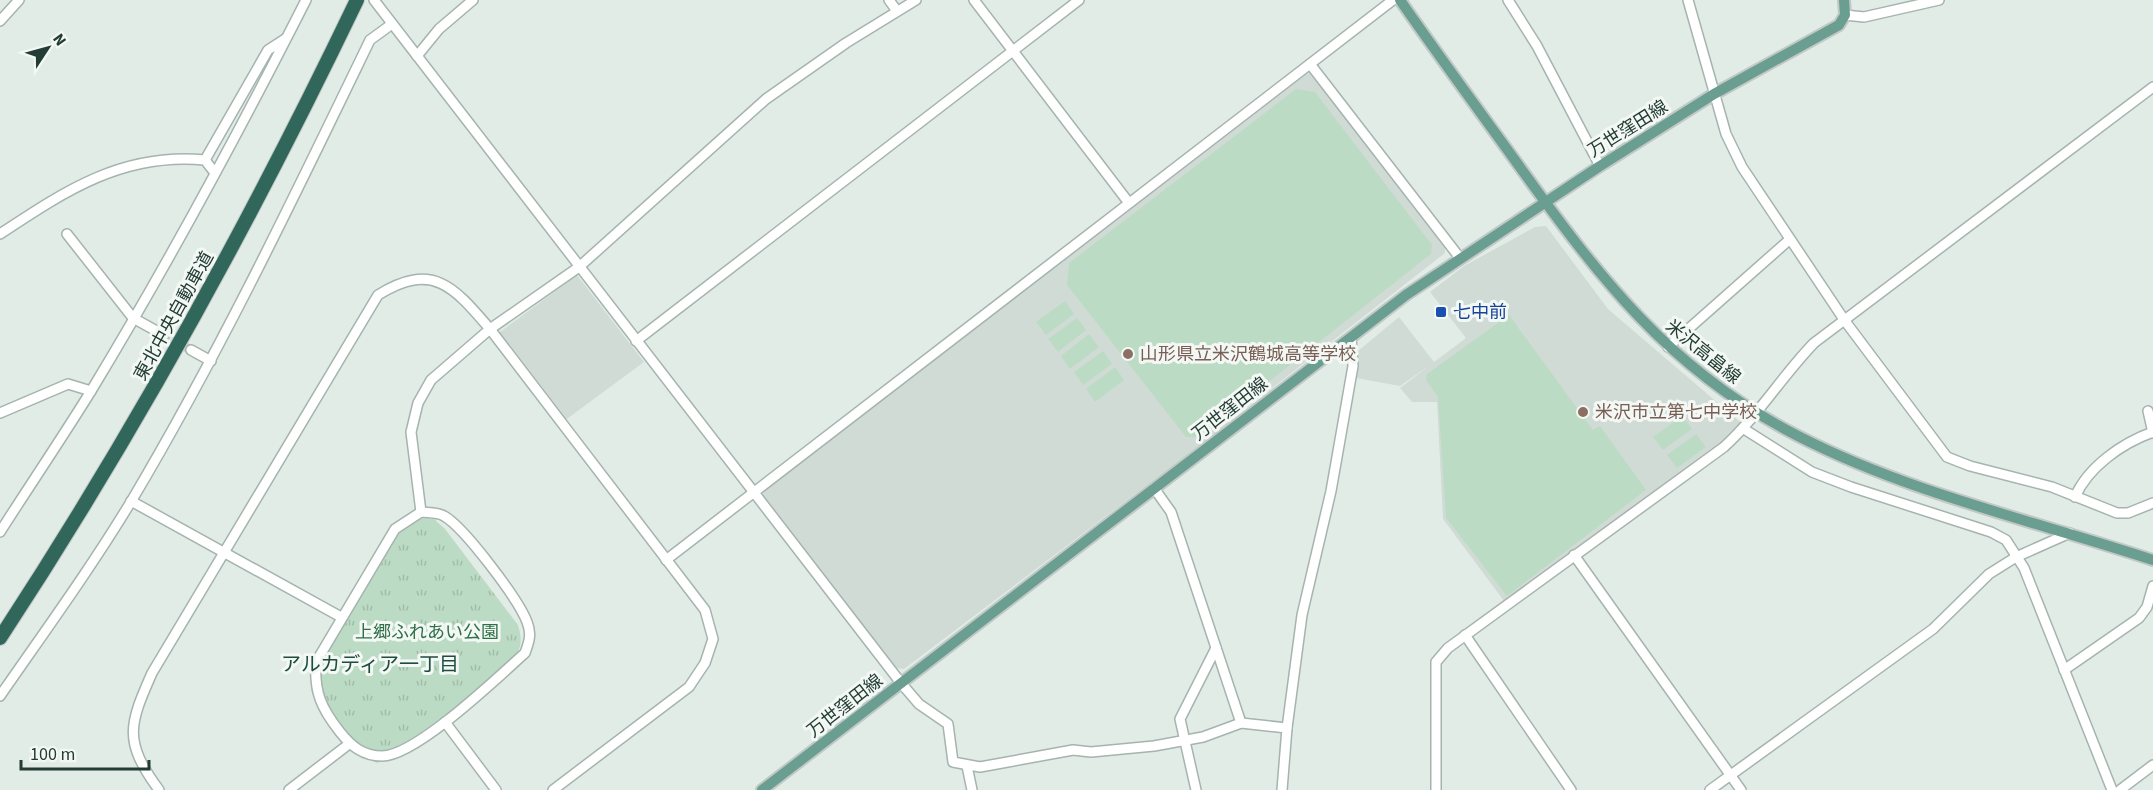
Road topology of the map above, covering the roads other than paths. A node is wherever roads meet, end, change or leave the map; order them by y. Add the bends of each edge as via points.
1 (20, 0) edge
2 (306, 0) edge
3 (347, 0) edge
4 (357, 0) edge
5 (473, 0) edge
6 (889, 0) edge
7 (916, 0) edge
8 (974, 0) edge
9 (1079, 0) edge
10 (1393, 0) edge
11 (1400, 0) edge
12 (1844, 0) edge
13 (1939, 0) edge
14 (376, 1) edge
15 (1511, 1) edge
16 (1691, 1) edge
17 (897, 10) junction
18 (1845, 15) junction
19 (0, 21) edge
20 (392, 24) junction
21 (286, 38) junction
22 (1013, 52) junction
23 (417, 56) junction
24 (1310, 64) junction
25 (2153, 87) edge
26 (1714, 94) junction
27 (205, 160) junction
28 (1600, 166) junction
29 (215, 173) junction
30 (1546, 202) junction
31 (1129, 203) junction
32 (0, 234) edge
33 (67, 234) dead end
34 (1789, 240) junction
35 (1460, 258) junction
36 (579, 267) junction
37 (133, 318) junction
38 (1845, 321) junction
39 (490, 329) junction
40 (162, 334) tunnel mouth
41 (1351, 337) junction
42 (636, 341) junction
43 (1668, 347) junction
44 (191, 350) tunnel mouth
45 (211, 361) junction
46 (91, 391) junction
47 (2148, 411) dead end
48 (1756, 412) junction
49 (0, 413) edge
50 (1744, 429) junction
51 (2153, 433) edge
52 (1154, 488) junction
53 (753, 492) junction
54 (2074, 497) junction
55 (131, 501) junction
56 (2153, 503) edge
57 (421, 512) junction
58 (0, 532) edge
59 (2070, 533) junction
60 (227, 551) junction
61 (1574, 555) junction
62 (2016, 557) junction
63 (666, 560) junction
64 (2153, 560) edge
65 (2153, 586) edge
66 (341, 617) junction
67 (0, 624) edge
68 (1465, 634) junction
69 (0, 638) edge
70 (1216, 648) junction
71 (2064, 669) junction
72 (901, 683) junction
73 (0, 696) edge
74 (445, 722) junction
75 (1241, 723) junction
76 (1287, 728) junction
77 (1186, 740) junction
78 (349, 744) junction
79 (2153, 765) edge
80 (967, 766) junction
81 (1730, 775) junction
82 (159, 790) edge
83 (289, 790) edge
84 (496, 790) edge
85 (553, 790) edge
86 (762, 790) edge
87 (972, 790) edge
88 (1196, 790) edge
89 (1282, 790) edge
90 (1436, 790) edge
91 (1571, 790) edge
92 (1710, 790) edge
93 (1741, 790) edge
94 (2112, 790) edge
95 (2120, 790) edge

1 - 19 street
2 - 21 street
3 - 67 highway, 東北中央自動車道 via 205,281 107,452
4 - 69 highway, 東北中央自動車道 via 218,276 108,466
5 - 23 street via 439,29
6 - 17 street
7 - 17 street
8 - 22 street
9 - 22 street
10 - 24 street
11 - 30 main road, 米沢高畠線
12 - 18 main road
13 - 18 street via 1864,17
14 - 20 street
15 - 28 street
16 - 26 street
17 - 36 street via 766,99
18 - 26 main road, 万世窪田線 via 1839,25
20 - 23 street
20 - 45 street via 370,40
21 - 27 street via 268,50
21 - 29 street
22 - 31 street
22 - 42 street
23 - 36 street
24 - 31 street
24 - 35 street
25 - 38 street
26 - 28 main road, 万世窪田線
26 - 34 street via 1733,151
27 - 29 street
27 - 32 street via 153,159 77,184
28 - 30 main road, 万世窪田線
29 - 37 street
30 - 35 main road, 万世窪田線
30 - 43 main road, 米沢高畠線 via 1630,309
31 - 53 street
33 - 37 street
34 - 38 street
34 - 43 street
35 - 41 main road, 万世窪田線
36 - 39 street
36 - 42 street
37 - 40 street
37 - 46 street
38 - 48 street via 1806,352
38 - 54 street via 1947,457
39 - 57 street via 431,380 418,403 411,432
39 - 60 street via 460,293 434,279 399,282 378,295
39 - 63 street
41 - 52 main road, 万世窪田線
41 - 76 street via 1351,376 1331,491 1302,615
42 - 53 street
43 - 48 main road, 米沢高畠線
44 - 45 street
45 - 55 street
46 - 49 street via 68,384
46 - 58 street
47 - 51 street
48 - 50 street
48 - 59 main road, 米沢高畠線 via 1797,436 1864,466
50 - 61 street
50 - 62 street via 1812,472 1991,532 2006,540
51 - 54 street via 2105,459 2081,483
52 - 70 street via 1171,512
52 - 72 main road, 万世窪田線
53 - 63 street
53 - 72 street
54 - 56 street via 2117,513
55 - 60 street
55 - 73 street
57 - 66 street via 395,529
57 - 74 street via 442,514 459,529 527,621 531,638 525,653
59 - 62 street
59 - 64 main road, 米沢高畠線
60 - 66 street
60 - 82 street via 152,673 134,714 134,745
61 - 68 street
61 - 81 street
62 - 71 street via 2024,568
62 - 81 street via 1982,580 1933,629
63 - 85 street via 705,610 714,639 705,663 689,687
65 - 71 street via 2139,618
66 - 78 street via 316,662 315,686 328,717
68 - 90 street via 1436,662
68 - 91 street
70 - 75 street
70 - 77 street via 1180,719
71 - 94 street
72 - 80 street via 919,704 948,724 953,762
72 - 86 main road, 万世窪田線
74 - 78 street via 406,748 384,756 365,754
74 - 84 street
75 - 76 street
75 - 77 street
76 - 89 street
77 - 80 street via 1091,752 1073,750 1005,764
77 - 88 street
78 - 83 street
79 - 95 street
80 - 87 street
81 - 92 street
81 - 93 street

